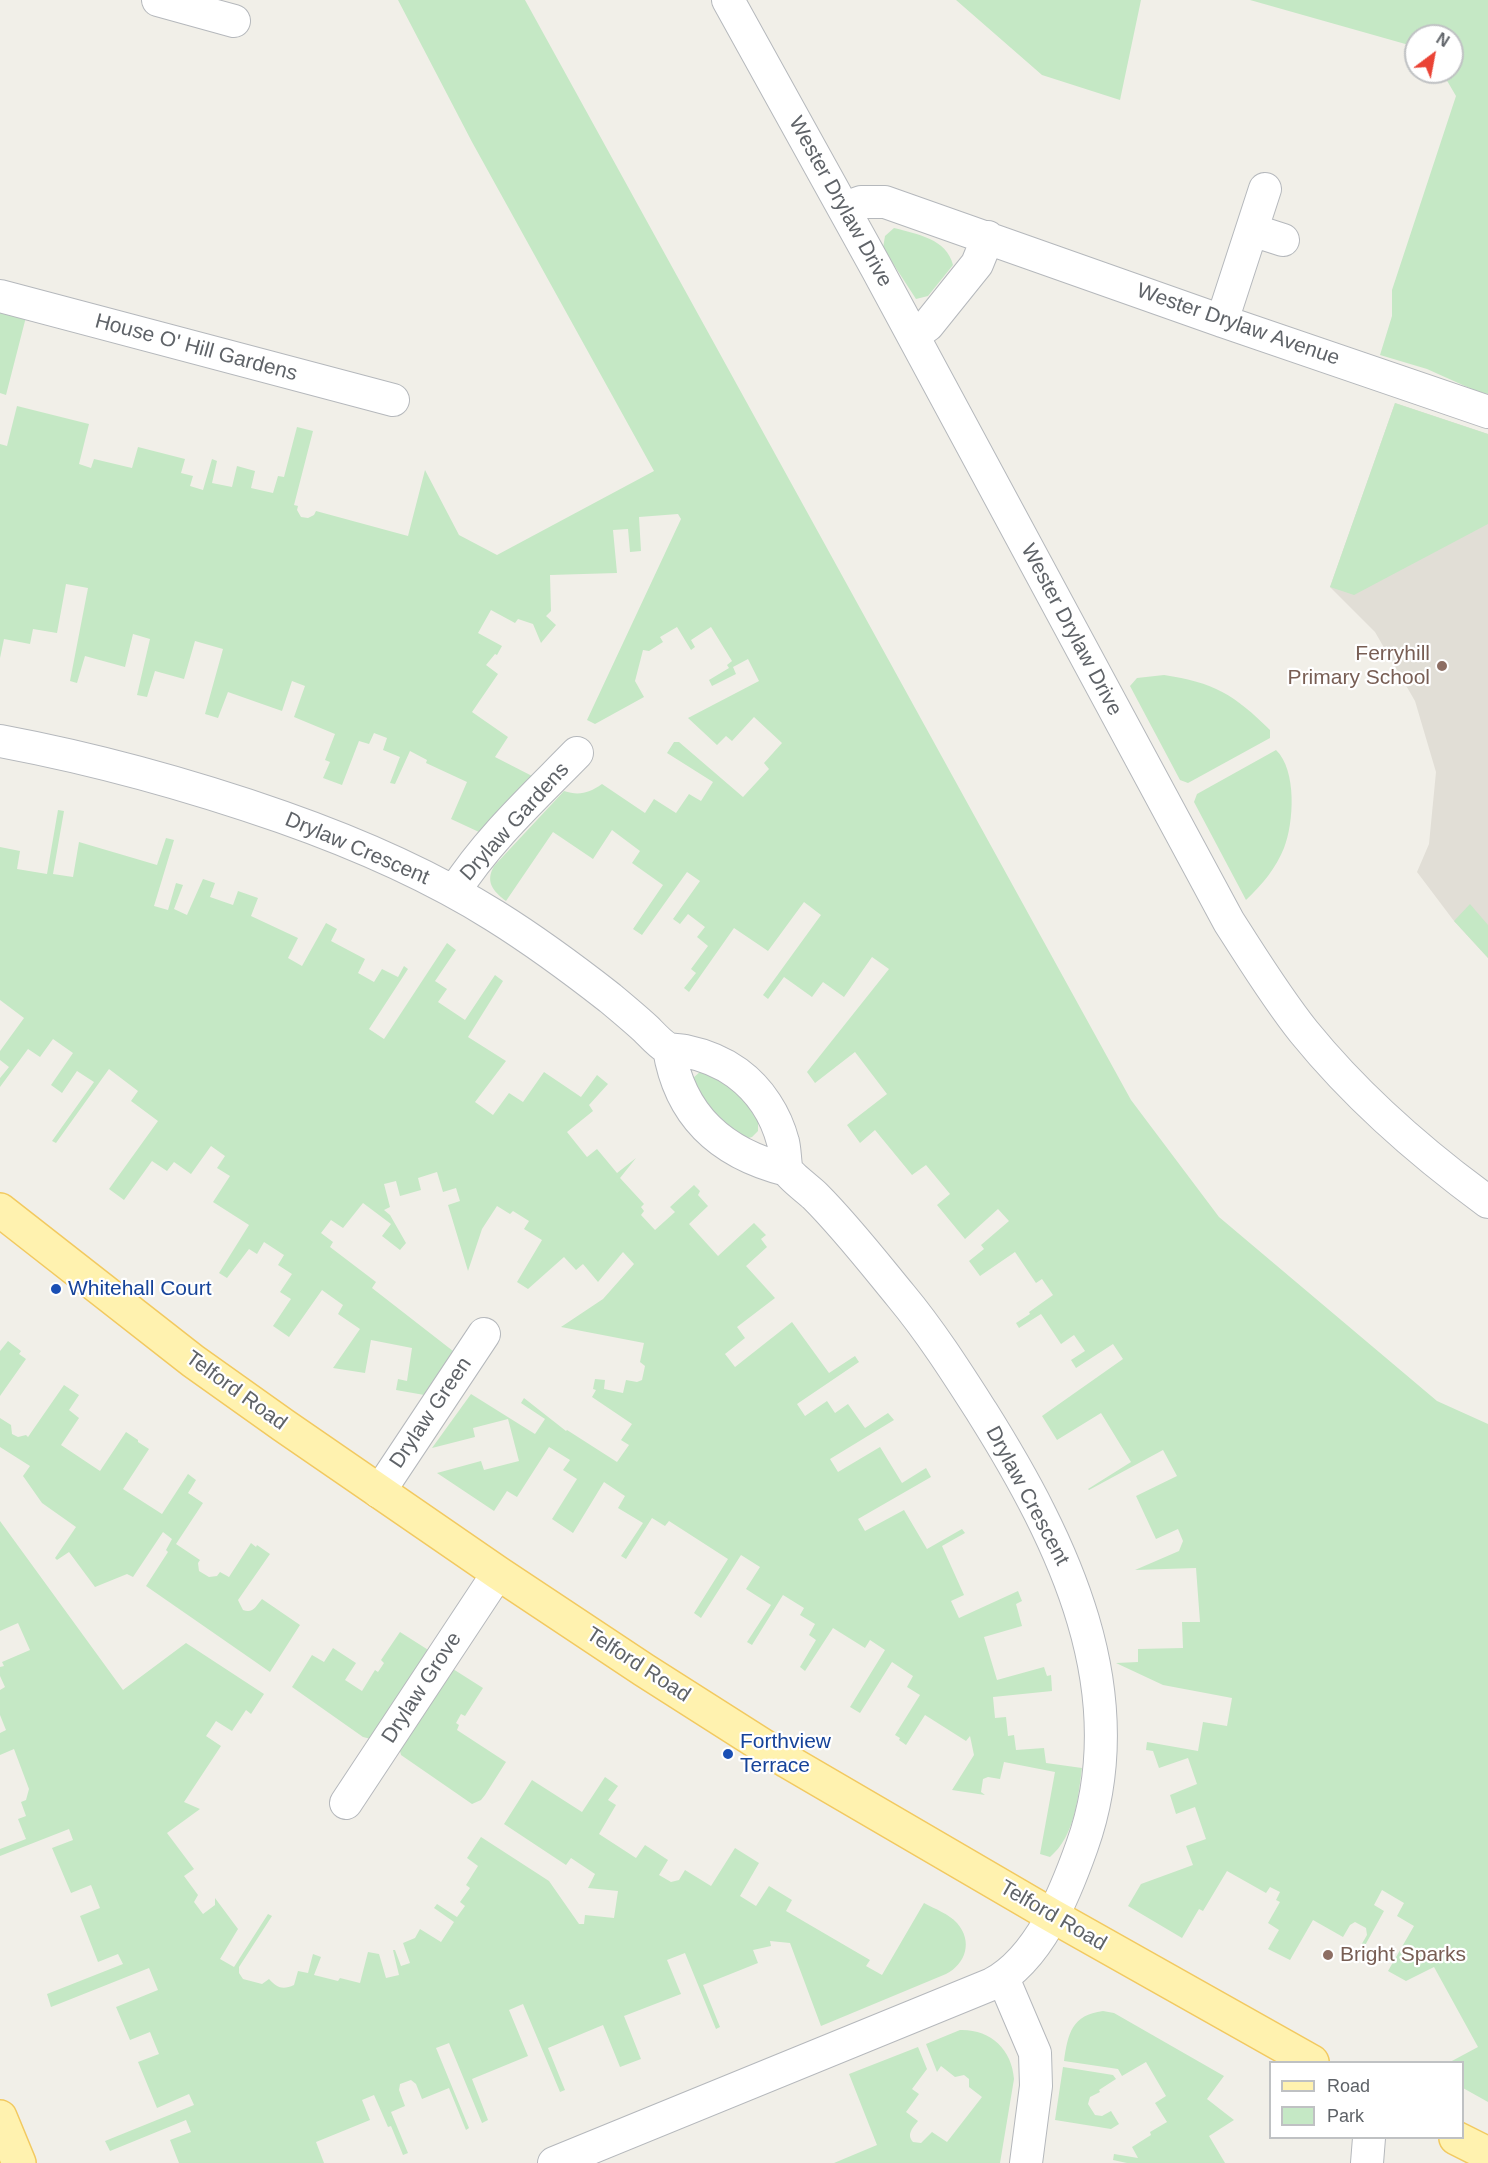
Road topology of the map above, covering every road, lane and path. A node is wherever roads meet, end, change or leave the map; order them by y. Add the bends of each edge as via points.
1 (158, 0) edge
2 (728, 0) edge
3 (234, 21) dead end
4 (1264, 189) dead end
5 (844, 208) junction
6 (1252, 230) junction
7 (988, 237) junction
8 (1283, 240) dead end
9 (0, 296) edge
10 (1222, 321) junction
11 (913, 336) junction
12 (393, 400) dead end
13 (1488, 412) edge
14 (0, 741) edge
15 (577, 753) dead end
16 (454, 892) junction
17 (669, 1049) junction
18 (788, 1170) junction
19 (1488, 1202) edge
20 (0, 1210) edge
21 (484, 1334) dead end
22 (379, 1492) junction
23 (498, 1573) junction
24 (346, 1803) dead end
25 (1051, 1915) junction
26 (1003, 1978) junction
27 (1310, 2061) edge
28 (0, 2117) edge
29 (1369, 2139) edge
30 (1458, 2139) edge
31 (1488, 2154) edge
32 (19, 2163) edge
33 (554, 2163) edge
34 (1026, 2163) edge
35 (1367, 2163) edge

1 - 3 street
2 - 5 street, Wester Drylaw Drive
4 - 6 street
5 - 7 street, Wester Drylaw Avenue via 861,202 885,202
5 - 11 street, Wester Drylaw Drive
6 - 8 street
6 - 10 street
7 - 10 street, Wester Drylaw Avenue
7 - 11 street via 976,264 928,325
9 - 12 street, House O' Hill Gardens
10 - 13 street, Wester Drylaw Avenue
11 - 19 street, Wester Drylaw Drive via 1229,922 1271,988 1344,1078 1451,1175
14 - 16 street, Drylaw Crescent via 198,788 395,861
15 - 16 street, Drylaw Gardens via 478,857
16 - 17 street, Drylaw Crescent via 572,969
17 - 18 street via 678,1086 701,1122 719,1140 743,1155
17 - 18 street, Drylaw Crescent via 711,1058 747,1082 774,1117
18 - 25 street, Drylaw Crescent via 842,1225 893,1286 959,1376 1045,1522 1072,1584 1090,1642 1100,1696 1100,1777 1074,1870
20 - 22 main road, Telford Road via 193,1361
21 - 22 street, Drylaw Green
22 - 23 main road, Telford Road
23 - 24 street, Drylaw Grove
23 - 25 main road, Telford Road via 787,1761
25 - 26 street via 1031,1952
25 - 27 main road, Telford Road
26 - 33 street
26 - 34 street via 1035,2053 1037,2068
28 - 32 main road
29 - 35 street
30 - 31 main road

